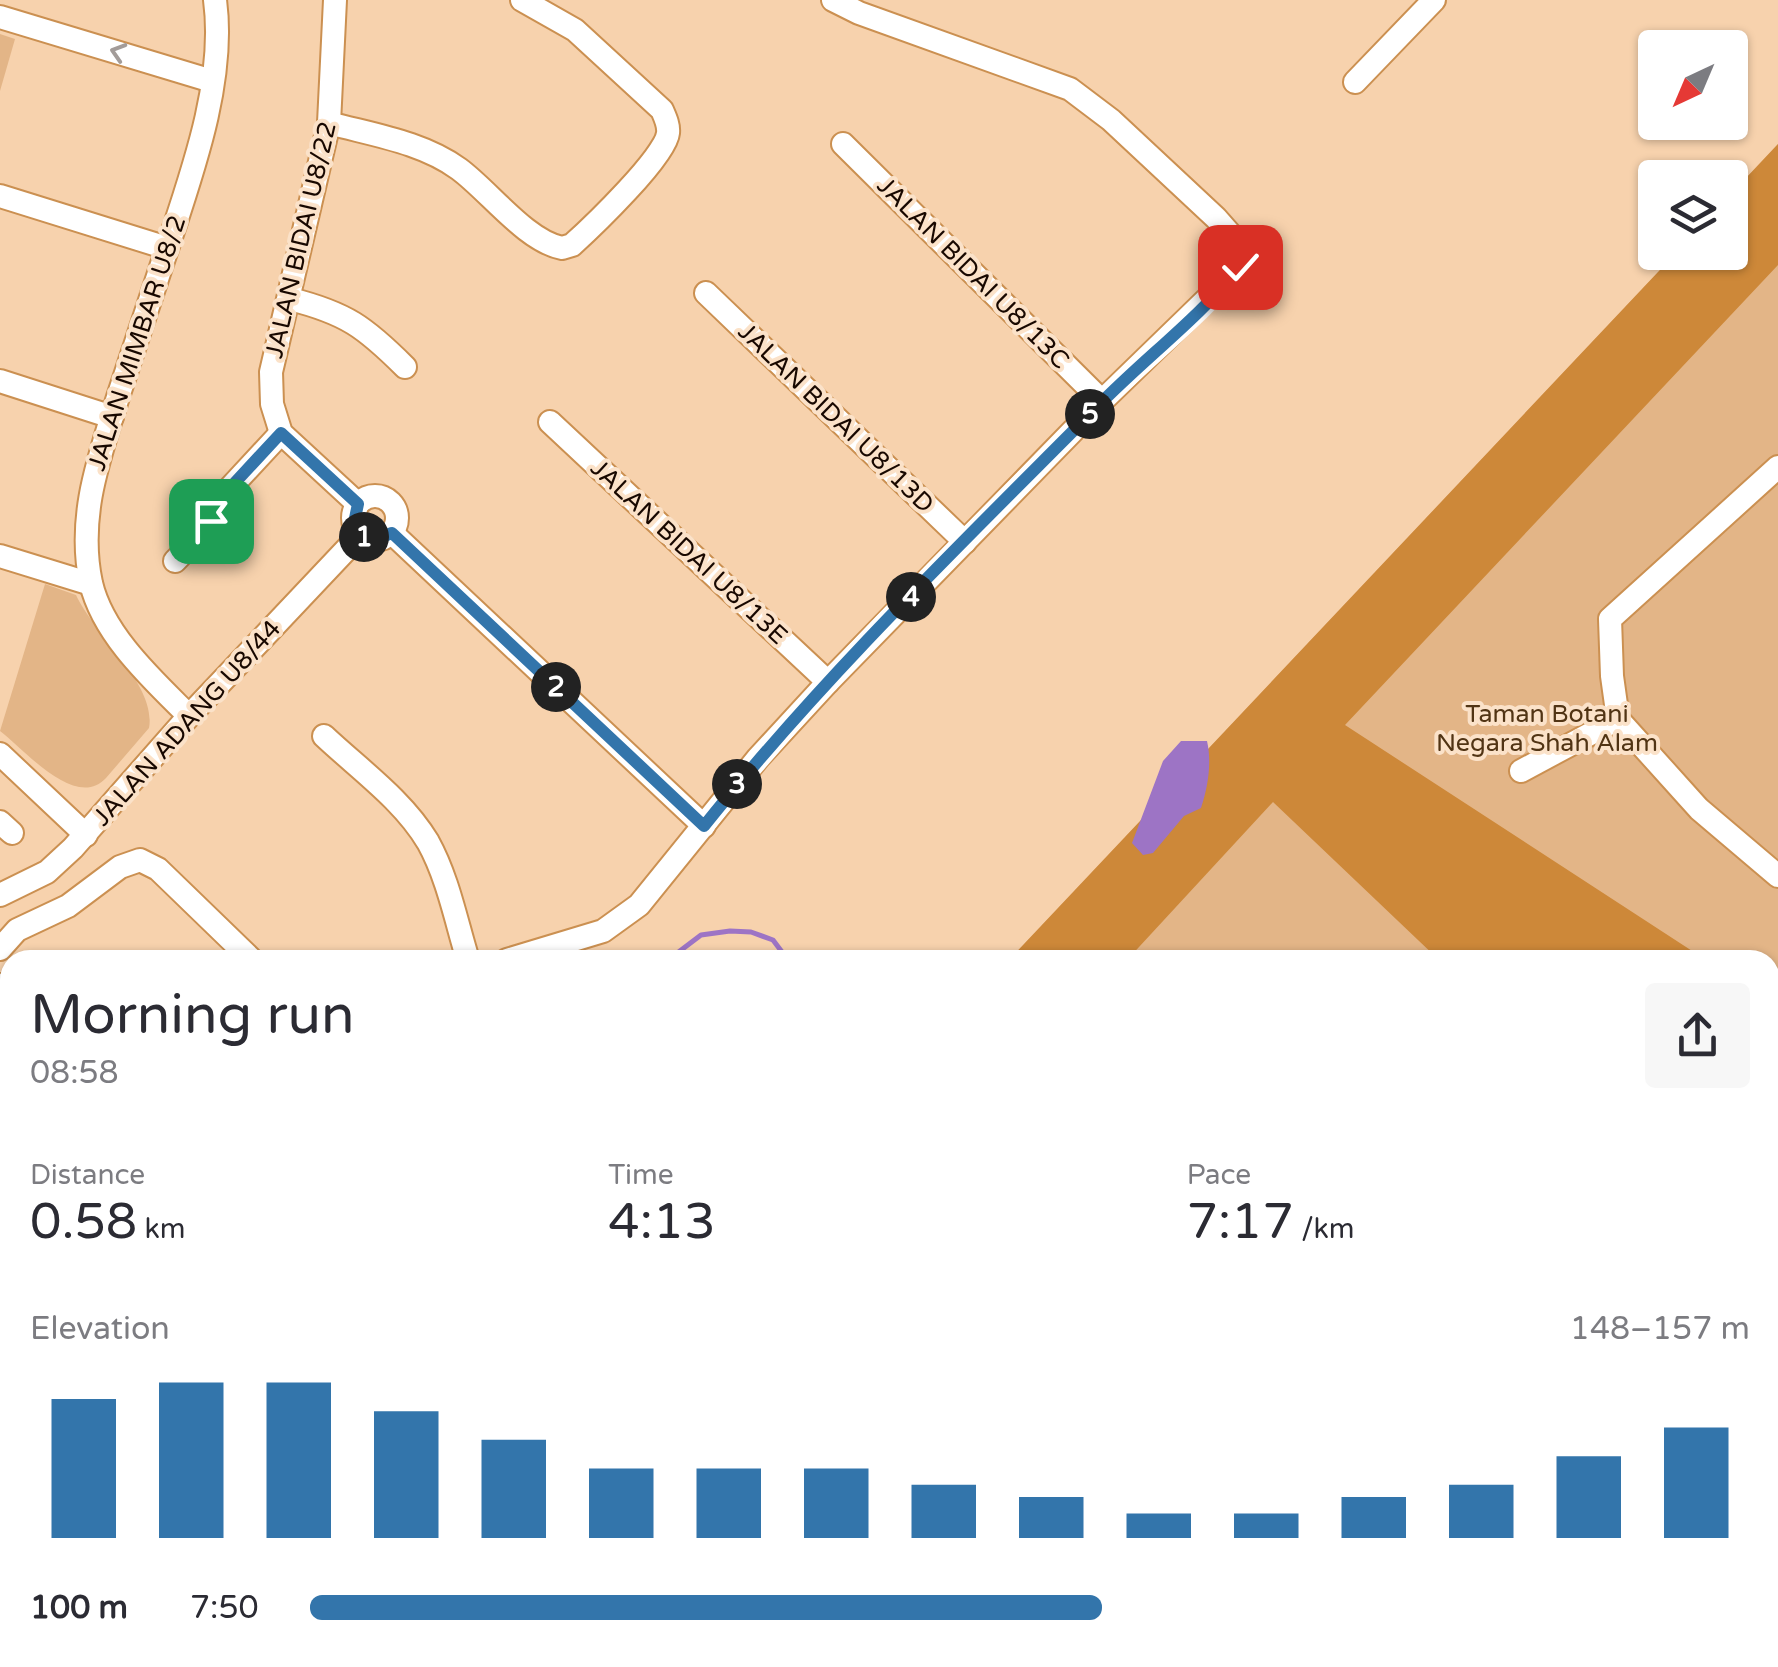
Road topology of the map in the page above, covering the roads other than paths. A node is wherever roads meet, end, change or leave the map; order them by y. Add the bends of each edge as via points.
1 (216, 0) edge
2 (335, 0) edge
3 (522, 0) edge
4 (833, 0) edge
5 (1434, 0) edge
6 (889, 10) edge
7 (0, 17) edge
8 (212, 80) junction
9 (1355, 82) dead end
10 (329, 123) junction
11 (843, 144) dead end
12 (0, 196) edge
13 (167, 248) junction
14 (706, 293) dead end
15 (290, 299) junction
16 (405, 367) dead end
17 (0, 382) edge
18 (1102, 401) junction
19 (112, 416) junction
20 (550, 422) dead end
21 (281, 433) junction
22 (1778, 467) edge
23 (358, 504) junction
24 (392, 533) junction
25 (360, 535) junction
26 (966, 542) junction
27 (0, 556) edge
28 (175, 561) dead end
29 (91, 584) junction
30 (828, 682) junction
31 (189, 716) junction
32 (1618, 719) junction
33 (324, 736) dead end
34 (3, 761) edge
35 (1521, 771) dead end
36 (704, 826) junction
37 (86, 834) junction
38 (1778, 876) edge
39 (0, 894) edge
40 (0, 949) edge
41 (242, 950) edge
42 (465, 950) edge
43 (543, 950) edge

1 - 8 street, JALAN MIMBAR U8/2
2 - 10 street, JALAN BIDAI U8/22
3 - 10 street via 575,30 667,122 659,155 572,244 562,248 541,240 439,156
4 - 6 street
5 - 9 street
6 - 18 street via 1070,89 1238,243 1243,254 1231,278
8 -> 7 street
8 - 13 street, JALAN MIMBAR U8/2 via 196,160
10 - 15 street, JALAN BIDAI U8/22
11 - 18 street, JALAN BIDAI U8/13C
12 - 13 street
13 - 19 street, JALAN MIMBAR U8/2
14 - 26 street, JALAN BIDAI U8/13D
15 - 16 street via 358,324
15 - 21 street, JALAN BIDAI U8/22 via 271,372
17 - 19 street
18 - 26 street
19 - 29 street, JALAN MIMBAR U8/2 via 91,484
20 - 30 street, JALAN BIDAI U8/13E
21 - 23 street
21 - 28 street
22 - 32 street via 1610,619
23 - 24 street via 370,497 389,502 397,520
23 - 25 street via 354,523
24 - 25 street via 373,540
24 - 36 street
25 - 31 street, JALAN ADANG U8/44
26 - 30 street
27 - 29 street
29 - 31 street, JALAN MIMBAR U8/2 via 121,640
30 - 36 street
31 - 37 street, JALAN ADANG U8/44
32 - 35 street
32 - 38 street via 1699,809
33 - 42 street via 402,808 427,841
34 - 37 street
36 - 43 street via 617,923
37 - 39 street, JALAN ADANG U8/44 via 47,872
40 - 41 street via 18,930 140,860 158,869

